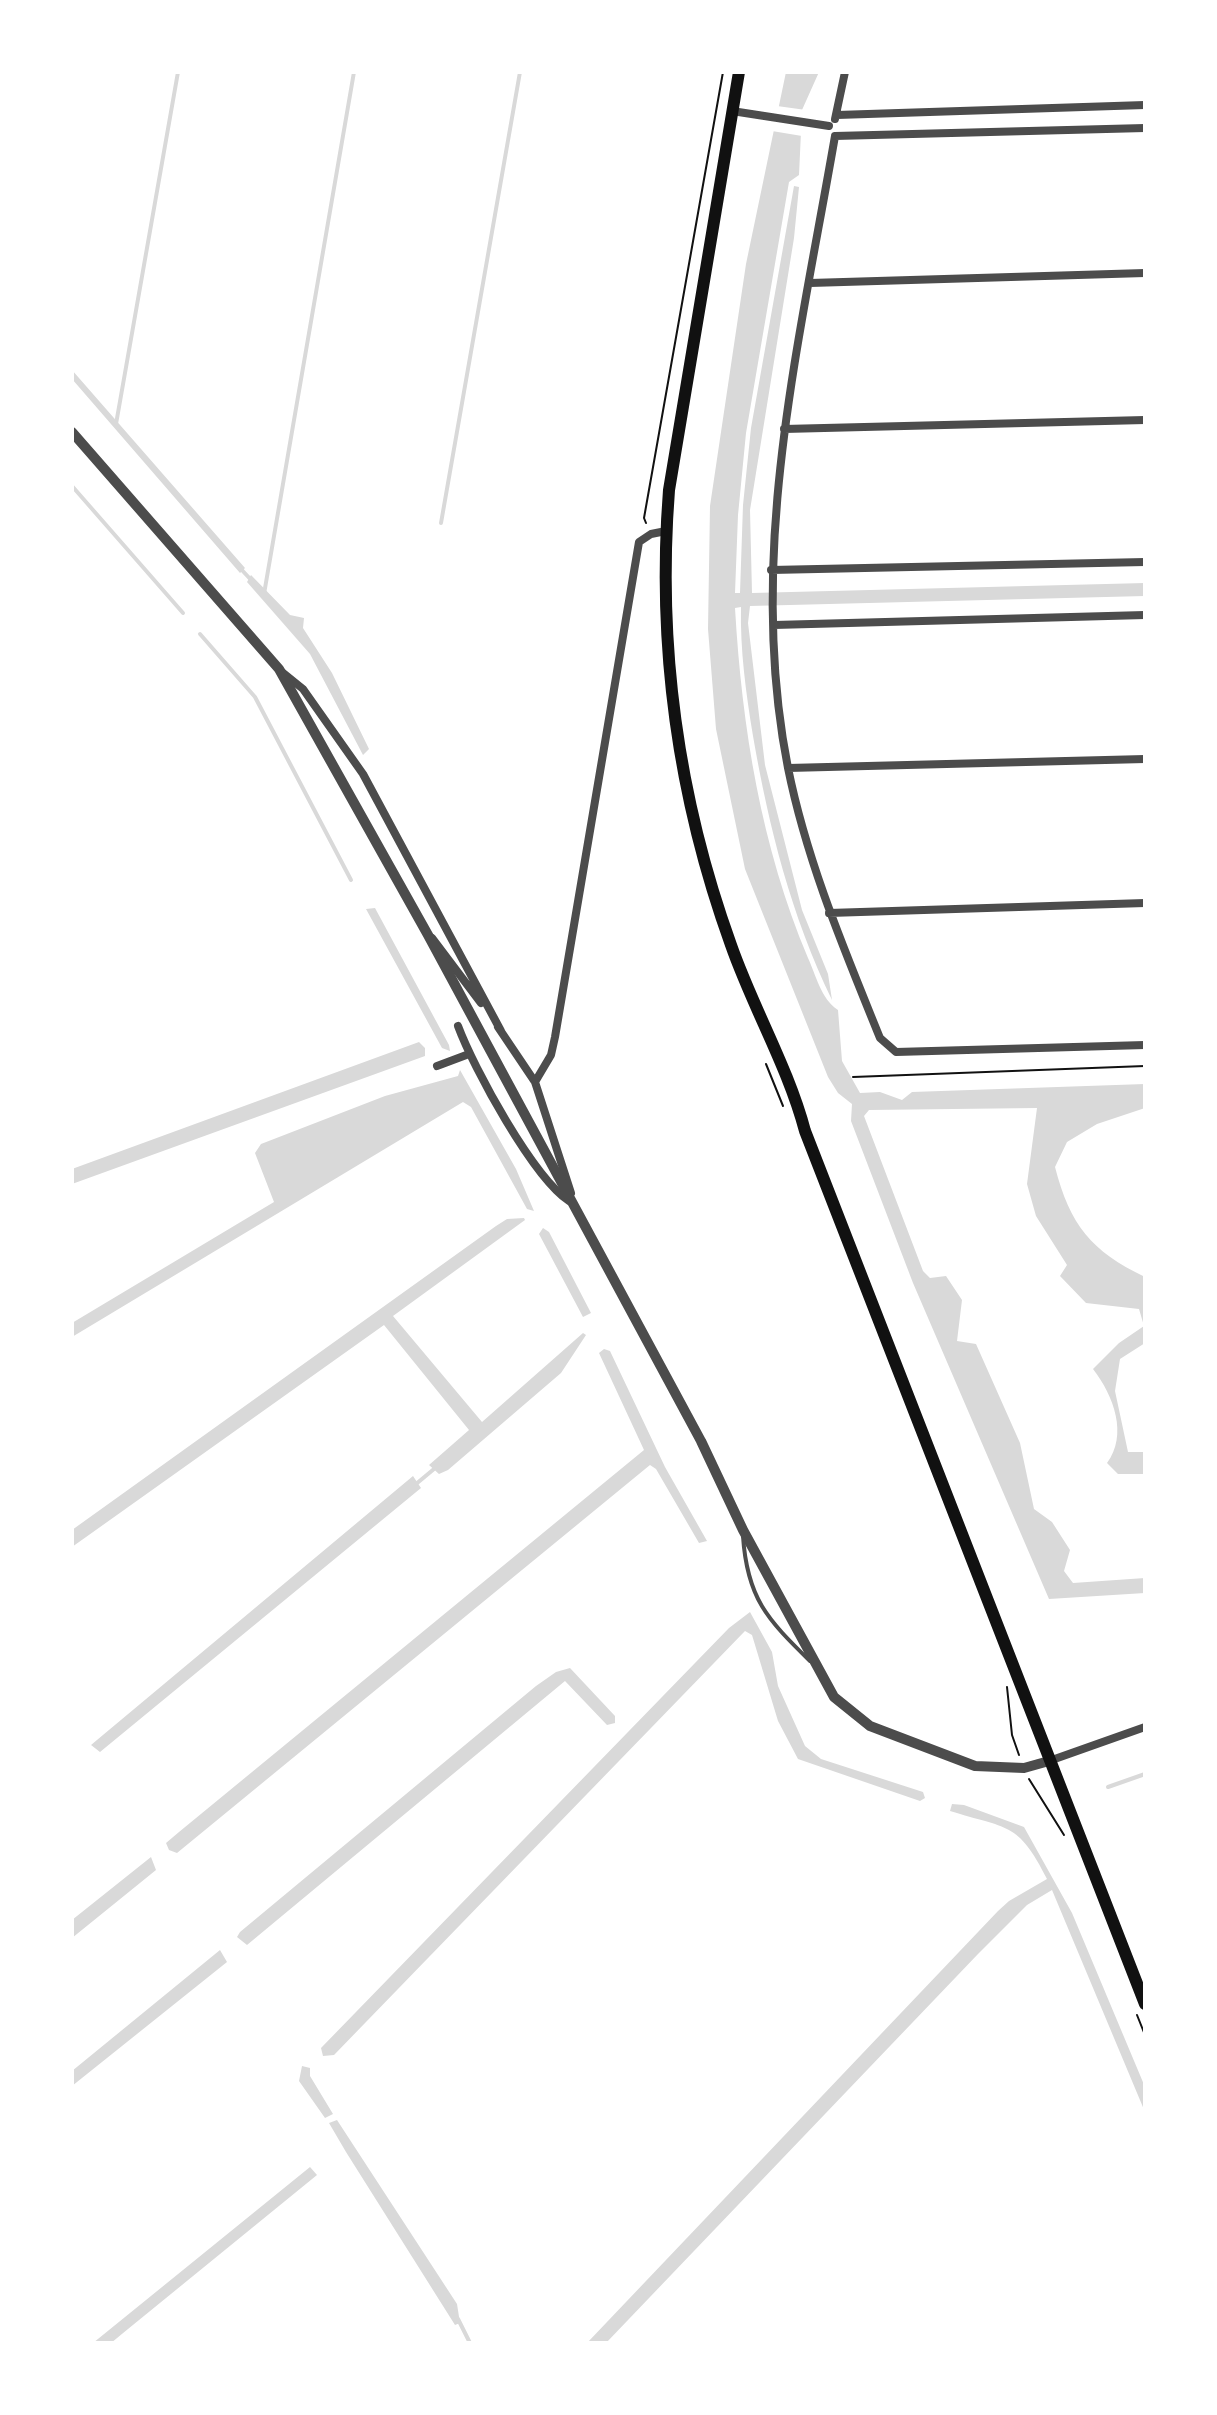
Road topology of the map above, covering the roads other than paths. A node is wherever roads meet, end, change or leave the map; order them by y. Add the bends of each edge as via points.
1 (739, 72) edge
2 (845, 72) edge
3 (1145, 105) edge
4 (732, 111) junction
5 (837, 115) junction
6 (829, 126) junction
7 (1145, 128) edge
8 (835, 136) junction
9 (1145, 273) edge
10 (810, 283) junction
11 (1145, 420) edge
12 (784, 429) junction
13 (72, 432) edge
14 (666, 531) junction
15 (1145, 562) edge
16 (771, 570) junction
17 (1145, 615) edge
18 (774, 625) junction
19 (279, 669) junction
20 (1145, 759) edge
21 (788, 768) junction
22 (1145, 903) edge
23 (829, 913) junction
24 (428, 935) junction
25 (458, 1026) dead end
26 (501, 1031) junction
27 (1145, 1045) edge
28 (469, 1054) junction
29 (437, 1066) dead end
30 (535, 1082) junction
31 (569, 1201) junction
32 (580, 1220) junction
33 (743, 1530) junction
34 (813, 1664) junction
35 (1145, 1727) edge
36 (1049, 1761) junction
37 (1139, 2005) edge

1 - 4 main road
2 - 5 street
3 - 5 street
4 - 6 street
4 - 14 main road
5 - 6 street
6 - 8 street
7 - 8 street
8 - 10 street
9 - 10 street
10 - 12 street
11 - 12 street
12 - 16 street
13 - 19 street
14 - 30 street via 639,542 555,1037
14 - 36 main road via 672,706 691,813 715,896
15 - 16 street
16 - 18 street
17 - 18 street
18 - 21 street
19 - 24 street
19 - 26 street via 303,689 363,774
20 - 21 street
21 - 23 street
22 - 23 street
23 - 27 street via 880,1038 896,1052
24 - 26 street via 440,944
24 - 31 street
25 - 28 street
26 - 30 street
28 - 29 street
28 - 31 street via 547,1180
30 - 32 street
31 - 32 street
32 - 33 street via 701,1441
33 - 34 street
33 - 34 lane via 745,1570 755,1597
34 - 36 street via 834,1697 870,1726 975,1766 1024,1768
35 - 36 street
36 - 37 main road

